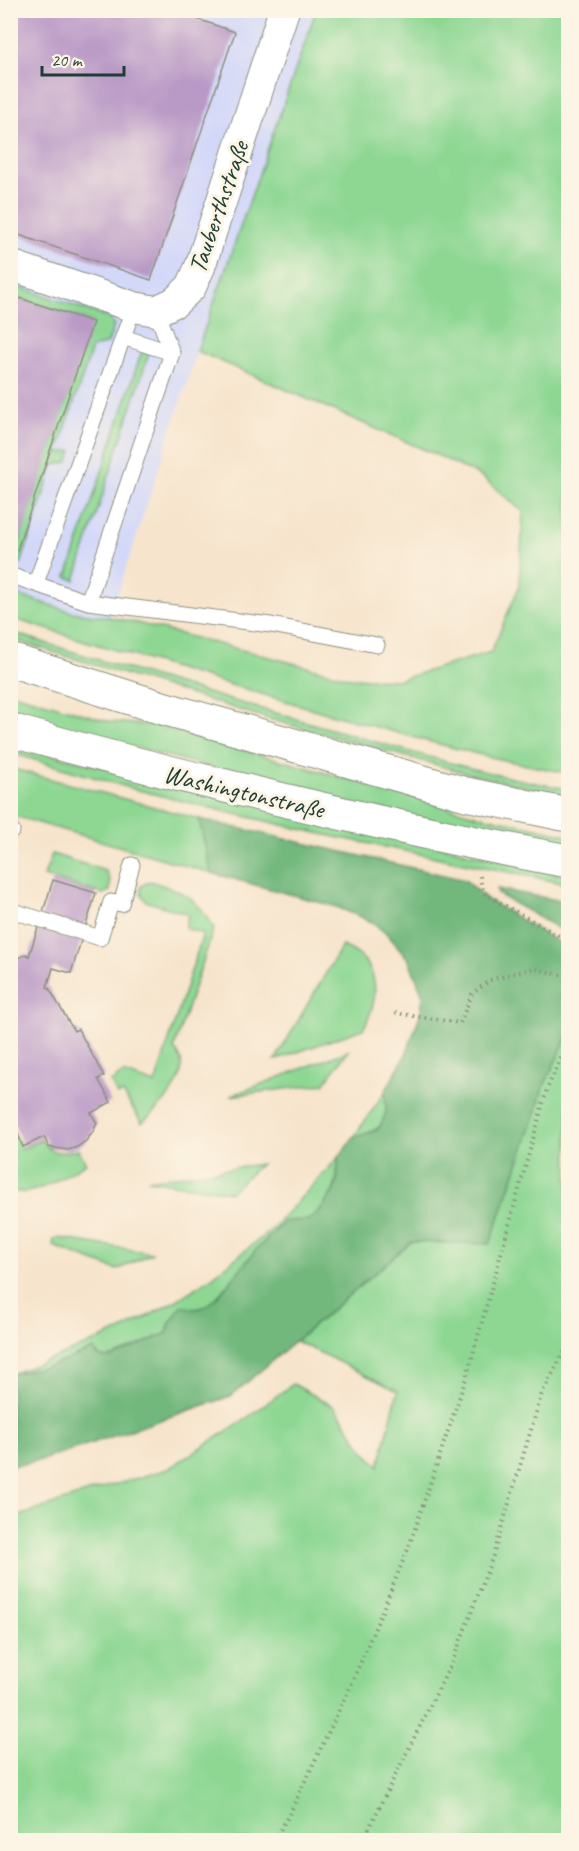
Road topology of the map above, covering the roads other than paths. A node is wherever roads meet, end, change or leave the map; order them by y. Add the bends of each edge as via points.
1 (284, 10) edge
2 (10, 265) edge
3 (145, 309) junction
4 (123, 337) junction
5 (172, 353) junction
6 (10, 575) edge
7 (36, 584) junction
8 (88, 602) junction
9 (377, 645) dead end
10 (10, 660) edge
11 (10, 730) edge
12 (568, 815) edge
13 (568, 861) edge
14 (132, 865) dead end
15 (10, 910) edge

1 - 3 street, Tauberthstraße via 191,287 175,302
2 - 3 street
3 - 4 lane
3 - 5 lane
4 - 5 lane
4 - 7 lane
5 - 8 lane
6 - 7 lane
7 - 8 lane
8 - 9 lane via 271,625
10 - 12 main road, Washingtonstraße via 465,794
11 - 13 main road, Washingtonstraße via 480,860
14 - 15 lane via 121,904 111,902 100,938

